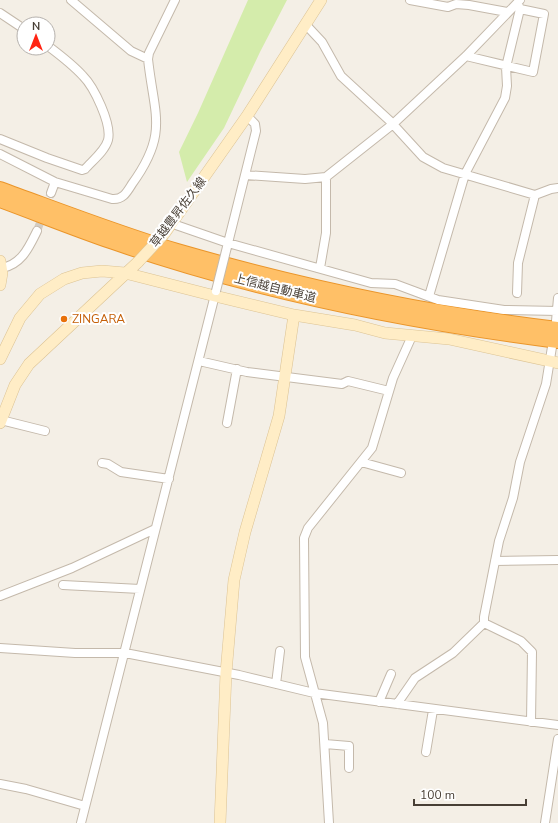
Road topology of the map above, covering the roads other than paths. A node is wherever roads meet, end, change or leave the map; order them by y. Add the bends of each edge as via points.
1 (71, 0) edge
2 (175, 0) edge
3 (321, 0) edge
4 (410, 0) edge
5 (519, 4) edge
6 (508, 12) junction
7 (0, 13) edge
8 (16, 24) edge
9 (307, 26) junction
10 (56, 53) edge
11 (466, 56) junction
12 (148, 59) junction
13 (506, 67) junction
14 (247, 116) junction
15 (393, 124) junction
16 (0, 139) edge
17 (0, 154) edge
18 (465, 174) junction
19 (245, 176) junction
20 (326, 177) junction
21 (55, 182) junction
22 (558, 188) edge
23 (0, 189) edge
24 (51, 193) tunnel mouth
25 (535, 195) junction
26 (0, 200) edge
27 (173, 224) junction
28 (37, 231) tunnel mouth
29 (227, 245) junction
30 (1, 265) edge
31 (320, 268) junction
32 (125, 273) junction
33 (0, 285) edge
34 (517, 293) dead end
35 (215, 294) junction
36 (429, 296) junction
37 (558, 298) edge
38 (558, 311) edge
39 (294, 315) junction
40 (557, 325) edge
41 (412, 336) junction
42 (555, 344) edge
43 (0, 359) edge
44 (199, 361) junction
45 (554, 362) edge
46 (237, 369) junction
47 (287, 376) junction
48 (389, 391) junction
49 (0, 421) edge
50 (227, 422) dead end
51 (45, 431) dead end
52 (361, 462) junction
53 (102, 463) dead end
54 (401, 473) dead end
55 (169, 479) junction
56 (155, 529) junction
57 (558, 560) edge
58 (495, 561) junction
59 (63, 585) dead end
60 (140, 589) junction
61 (0, 596) edge
62 (484, 623) junction
63 (0, 648) edge
64 (280, 651) dead end
65 (125, 653) junction
66 (226, 673) junction
67 (391, 674) dead end
68 (276, 684) junction
69 (314, 693) junction
70 (379, 702) junction
71 (397, 704) junction
72 (433, 710) junction
73 (531, 722) junction
74 (558, 726) edge
75 (558, 739) edge
76 (325, 744) junction
77 (426, 752) dead end
78 (348, 768) dead end
79 (0, 784) edge
80 (85, 806) junction
81 (81, 823) edge
82 (220, 823) edge
83 (329, 823) edge
84 (545, 823) edge

1 - 12 street via 130,51
2 - 12 street
3 - 9 street, 草越豊昇佐久線
4 - 6 street via 448,7 456,4 469,5
5 - 6 street
5 - 13 street
5 - 13 street via 544,14 533,72
6 - 11 street
7 - 8 street
9 - 14 street, 草越豊昇佐久線
9 - 15 street via 322,42 341,76
10 - 16 street via 84,76 90,85 106,117 108,142 82,170
11 - 13 street
11 - 15 street
12 - 21 street via 156,110 155,138 150,155 125,195 112,199
13 - 18 street via 508,86 503,104
14 - 19 street via 256,128
14 - 27 street, 草越豊昇佐久線
15 - 18 street via 429,162
15 - 20 street
17 - 21 street
18 - 25 street
18 - 36 street
19 - 20 street via 304,179
19 - 29 street
20 - 31 street via 326,233
21 - 24 street
22 - 25 street
23 - 40 highway, 上信越自動車道 via 176,250 292,281 415,308
25 - 34 street via 518,263
26 - 42 highway, 上信越自動車道 via 114,242 290,292 412,319
27 - 29 street
27 - 32 street, 草越豊昇佐久線, bridge
28 - 30 street via 23,255 14,264
29 - 31 street
29 - 35 street, bridge
30 - 33 street
31 - 36 street via 371,283 395,284
32 - 35 street
32 - 43 street via 82,273 48,288 32,301 20,318
32 - 49 street, 草越豊昇佐久線 via 29,364 15,385
35 - 39 street
35 - 44 street
36 - 38 street via 438,300 504,310
37 - 38 street
38 - 40 street
39 - 41 street via 355,325 389,334
39 - 47 street
41 - 45 street via 459,341
41 - 48 street
42 - 45 street
44 - 46 street
44 - 55 street
45 - 58 street via 520,462 513,498
46 - 47 street
46 - 50 street
47 - 48 street via 342,384 348,382
47 - 66 street via 276,431 237,563
48 - 52 street via 375,441
49 - 51 street
52 - 54 street
52 - 69 street via 308,528 304,538 305,651
53 - 55 street via 121,472
55 - 56 street
56 - 60 street
56 - 61 street via 72,568
57 - 58 street
58 - 62 street
59 - 60 street
60 - 65 street
62 - 71 street via 453,653 415,678
62 - 73 street via 521,641 532,652
63 - 65 street
64 - 68 street
65 - 66 street
65 - 80 street
66 - 68 street
66 - 82 street
67 - 70 street
68 - 69 street
69 - 70 street
69 - 76 street via 323,723
70 - 71 street
71 - 72 street
72 - 73 street
72 - 77 street
73 - 74 street
75 - 84 street
76 - 78 street via 349,746
76 - 83 street
79 - 80 street
80 - 81 street

